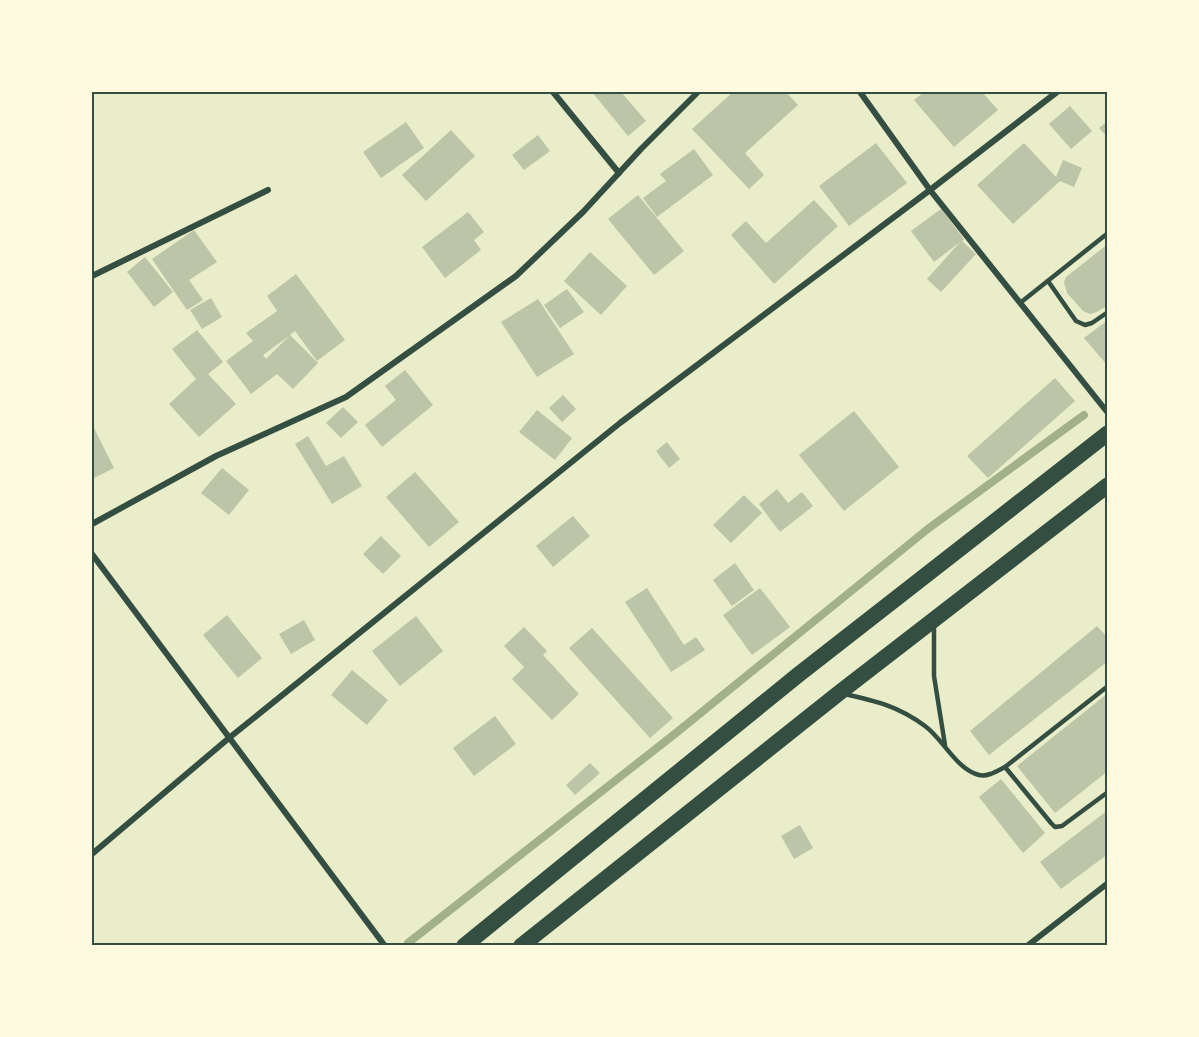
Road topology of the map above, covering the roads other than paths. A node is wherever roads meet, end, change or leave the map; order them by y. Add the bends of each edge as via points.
1 (553, 92) edge
2 (698, 92) edge
3 (860, 92) edge
4 (1057, 92) edge
5 (619, 173) junction
6 (268, 190) dead end
7 (930, 190) junction
8 (1107, 233) edge
9 (92, 276) edge
10 (1048, 281) junction
11 (1020, 303) junction
12 (1107, 312) edge
13 (1107, 413) edge
14 (1107, 433) edge
15 (1107, 485) edge
16 (92, 524) edge
17 (92, 554) edge
18 (934, 620) junction
19 (1107, 686) edge
20 (839, 693) junction
21 (229, 738) junction
22 (945, 745) junction
23 (1005, 767) junction
24 (1107, 792) edge
25 (92, 854) edge
26 (1107, 883) edge
27 (385, 945) edge
28 (464, 945) edge
29 (521, 945) edge
30 (1028, 945) edge

1 - 5 street
2 - 5 street
3 - 7 street
4 - 7 street
5 - 16 street via 516,276 346,398 216,456
6 - 9 street
7 - 11 street
7 - 21 street via 620,423
8 - 10 lane
10 - 11 lane
10 - 12 lane via 1077,321 1086,325
11 - 13 street
14 - 28 highway via 798,675
15 - 18 highway
17 - 21 street
18 - 20 highway
18 - 22 lane via 934,676
19 - 23 lane
20 - 22 lane via 893,707 927,727
20 - 29 highway
21 - 25 street
21 - 27 street
22 - 23 lane via 956,761 979,776
23 - 24 lane via 1055,827 1062,826
26 - 30 street

